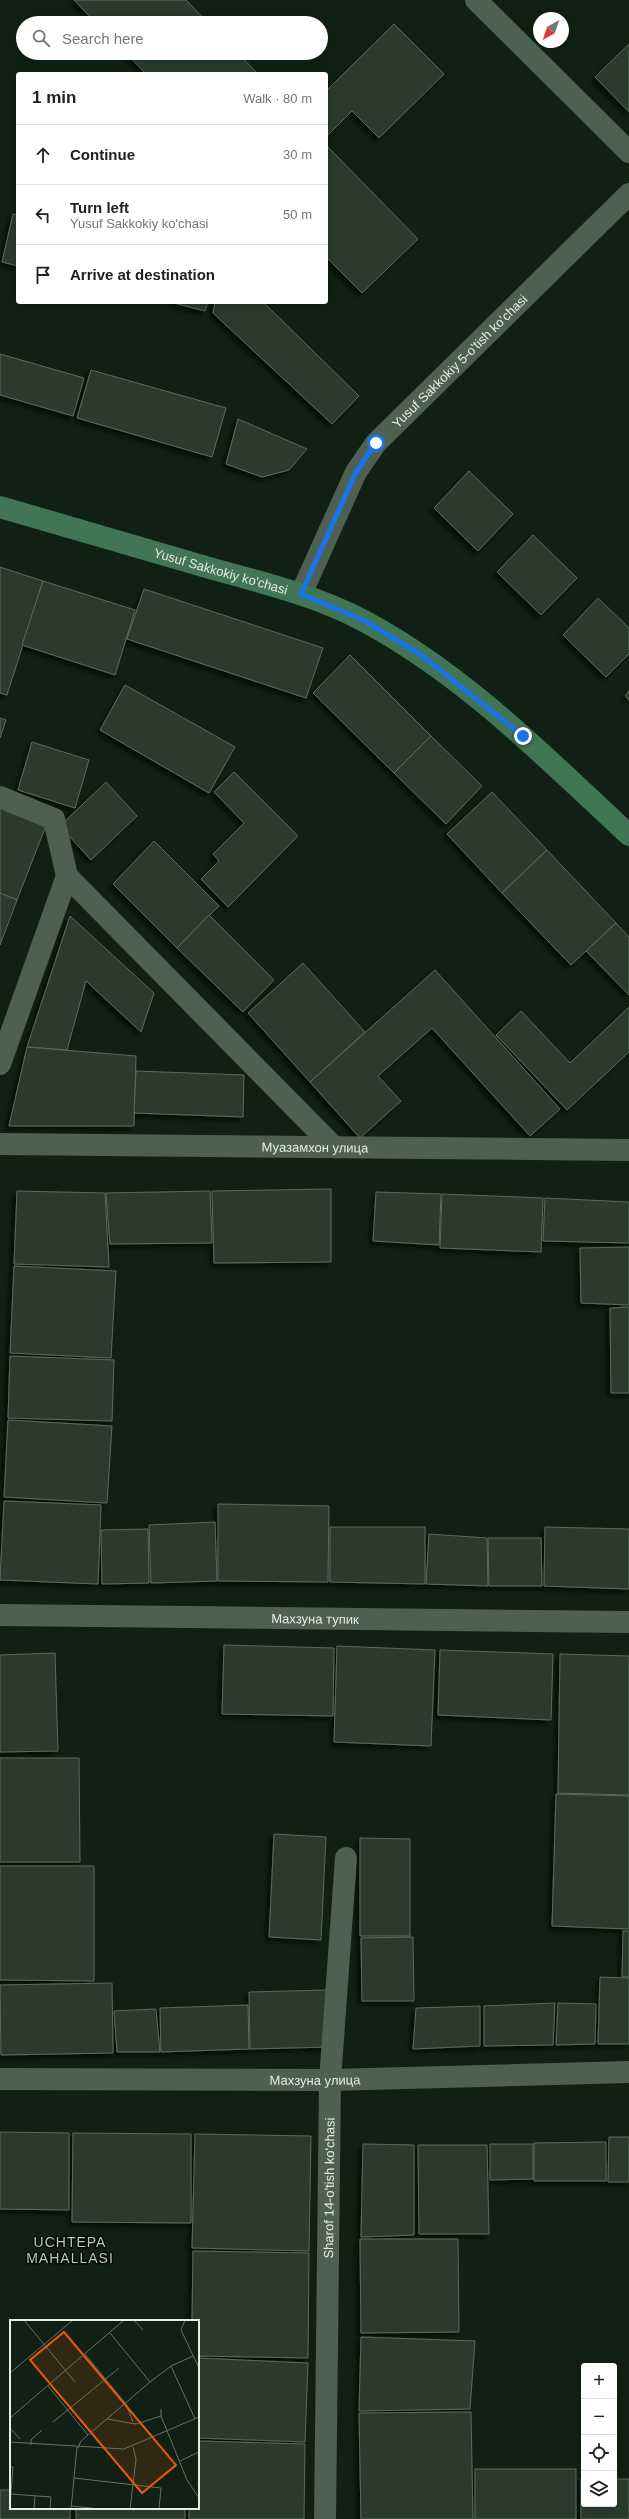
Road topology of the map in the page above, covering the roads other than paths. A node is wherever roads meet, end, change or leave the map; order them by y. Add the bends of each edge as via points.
1 (476, 0) edge
2 (629, 152) edge
3 (629, 194) edge
4 (0, 507) edge
5 (301, 594) junction
6 (0, 797) edge
7 (629, 836) edge
8 (67, 876) junction
9 (0, 1064) edge
10 (0, 1144) edge
11 (333, 1146) junction
12 (629, 1150) edge
13 (0, 1615) edge
14 (629, 1622) edge
15 (346, 1858) dead end
16 (629, 2072) edge
17 (0, 2079) edge
18 (330, 2080) junction
19 (325, 2519) edge

1 - 2 street
3 - 5 street, Yusuf Sakkokiy 5-o'tish ko'chasi via 376,443 356,472
4 - 5 main road, Yusuf Sakkokiy ko'chasi
5 - 7 main road, Yusuf Sakkokiy ko'chasi via 363,620 420,654 523,736
6 - 8 street via 54,819
8 - 9 street
8 - 11 street
10 - 11 street, Муазамхон улица
11 - 12 street, Муазамхон улица
13 - 14 street, Махзуна тупик
15 - 18 street, Sharof 14-o'tish ko'chasi
16 - 18 street, Махзуна улица
17 - 18 street, Махзуна улица
18 - 19 street, Sharof 14-o'tish ko'chasi

